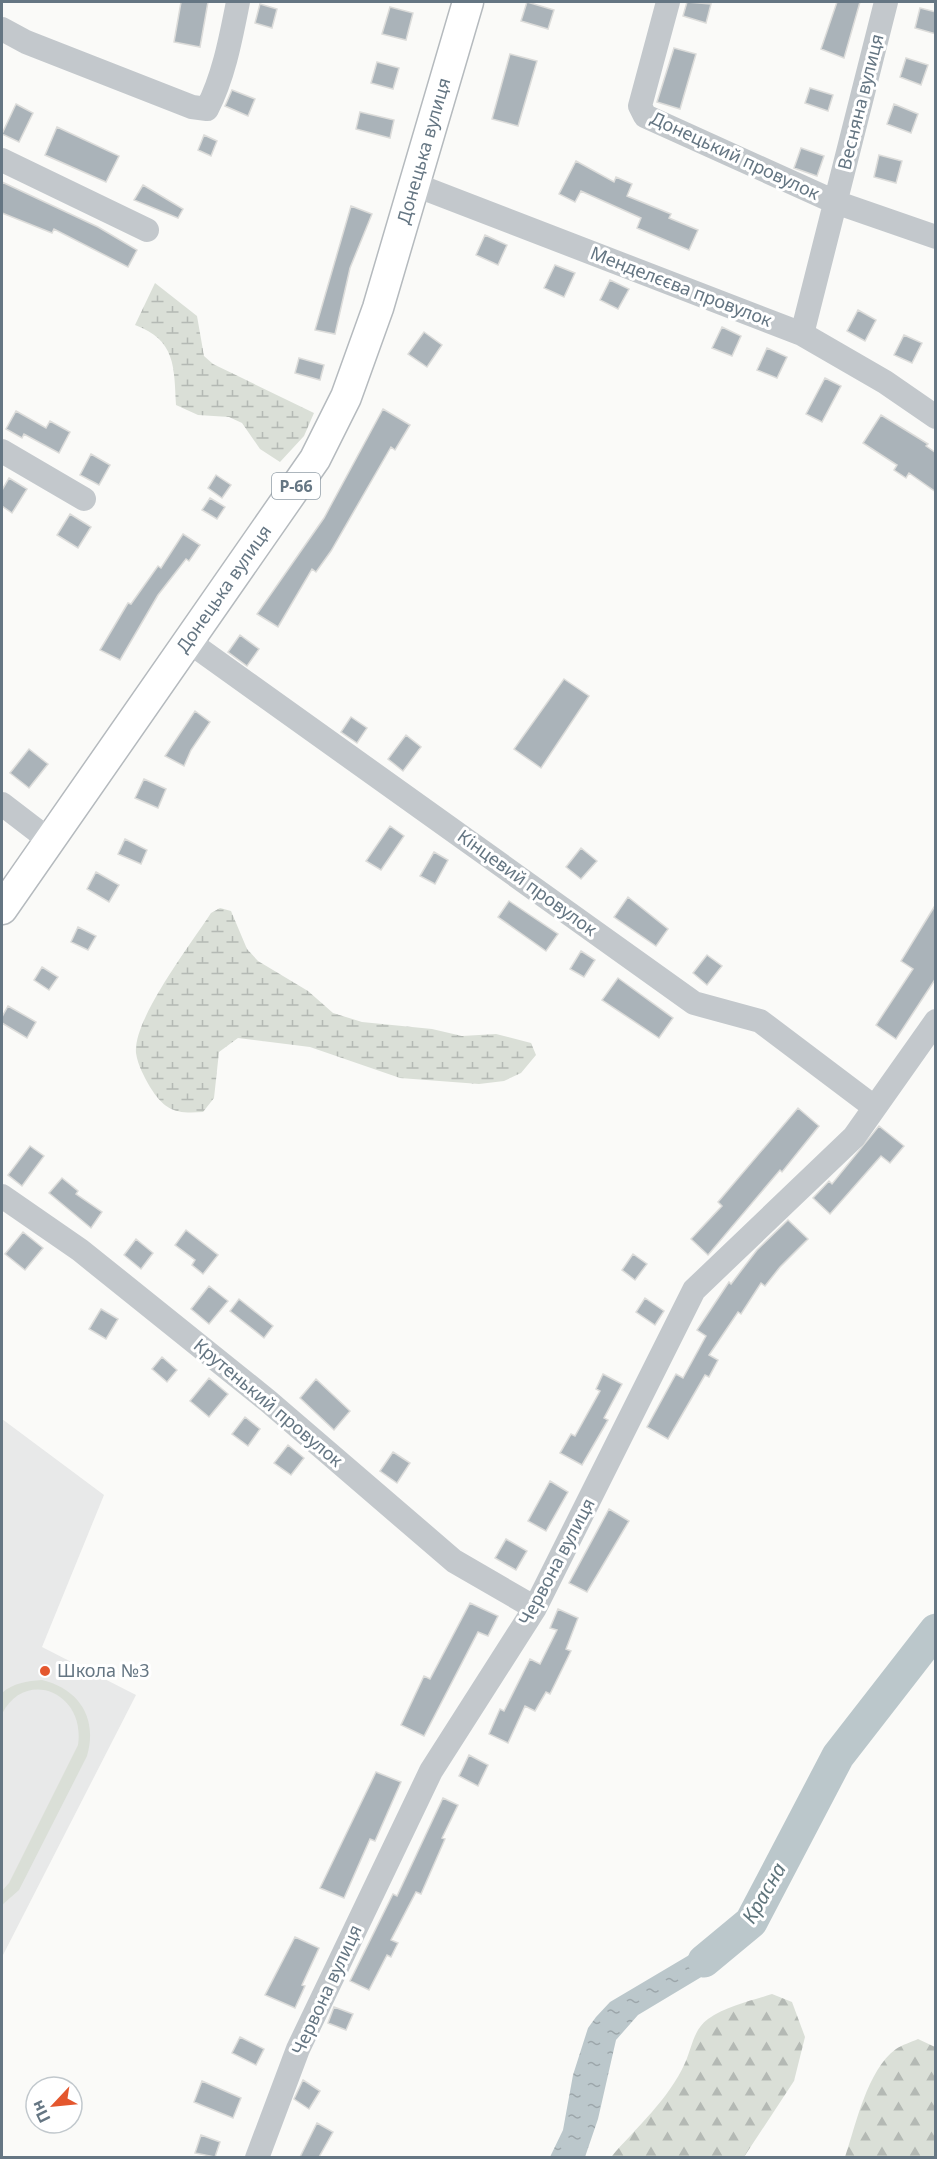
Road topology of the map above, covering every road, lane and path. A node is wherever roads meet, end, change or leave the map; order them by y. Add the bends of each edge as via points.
1 (238, 2) edge
2 (468, 2) edge
3 (668, 2) edge
4 (886, 2) edge
5 (2, 29) edge
6 (2, 160) edge
7 (413, 184) junction
8 (835, 202) junction
9 (147, 230) dead end
10 (936, 237) edge
11 (802, 334) junction
12 (936, 417) edge
13 (2, 451) edge
14 (84, 499) dead end
15 (188, 641) junction
16 (2, 804) edge
17 (49, 840) junction
18 (2, 909) edge
19 (936, 1021) edge
20 (874, 1107) junction
21 (2, 1196) edge
22 (535, 1608) junction
23 (257, 2157) edge

1 - 5 street via 232,35 207,109 192,108
2 - 7 main road, Донецька вулиця / Р-66
3 - 8 street, Донецький провулок via 640,106 645,116
4 - 8 street, Весняна вулиця
6 - 9 street
7 - 11 street, Менделєєва провулок
7 - 15 main road, Донецька вулиця / Р-66 via 378,308 315,459
8 - 10 street, Донецький провулок
8 - 11 street, Весняна вулиця
11 - 12 street, Менделєєва провулок
13 - 14 street
15 - 17 main road, Донецька вулиця / Р-66
15 - 20 street, Кінцевий провулок via 694,1003 760,1021
16 - 17 street
17 - 18 main road, Донецька вулиця / Р-66
19 - 20 street, Червона вулиця
20 - 22 street, Червона вулиця via 854,1137 694,1290
21 - 22 street, Крутенький провулок via 80,1250 268,1401 454,1561
22 - 23 street, Червона вулиця via 431,1771 298,2049

